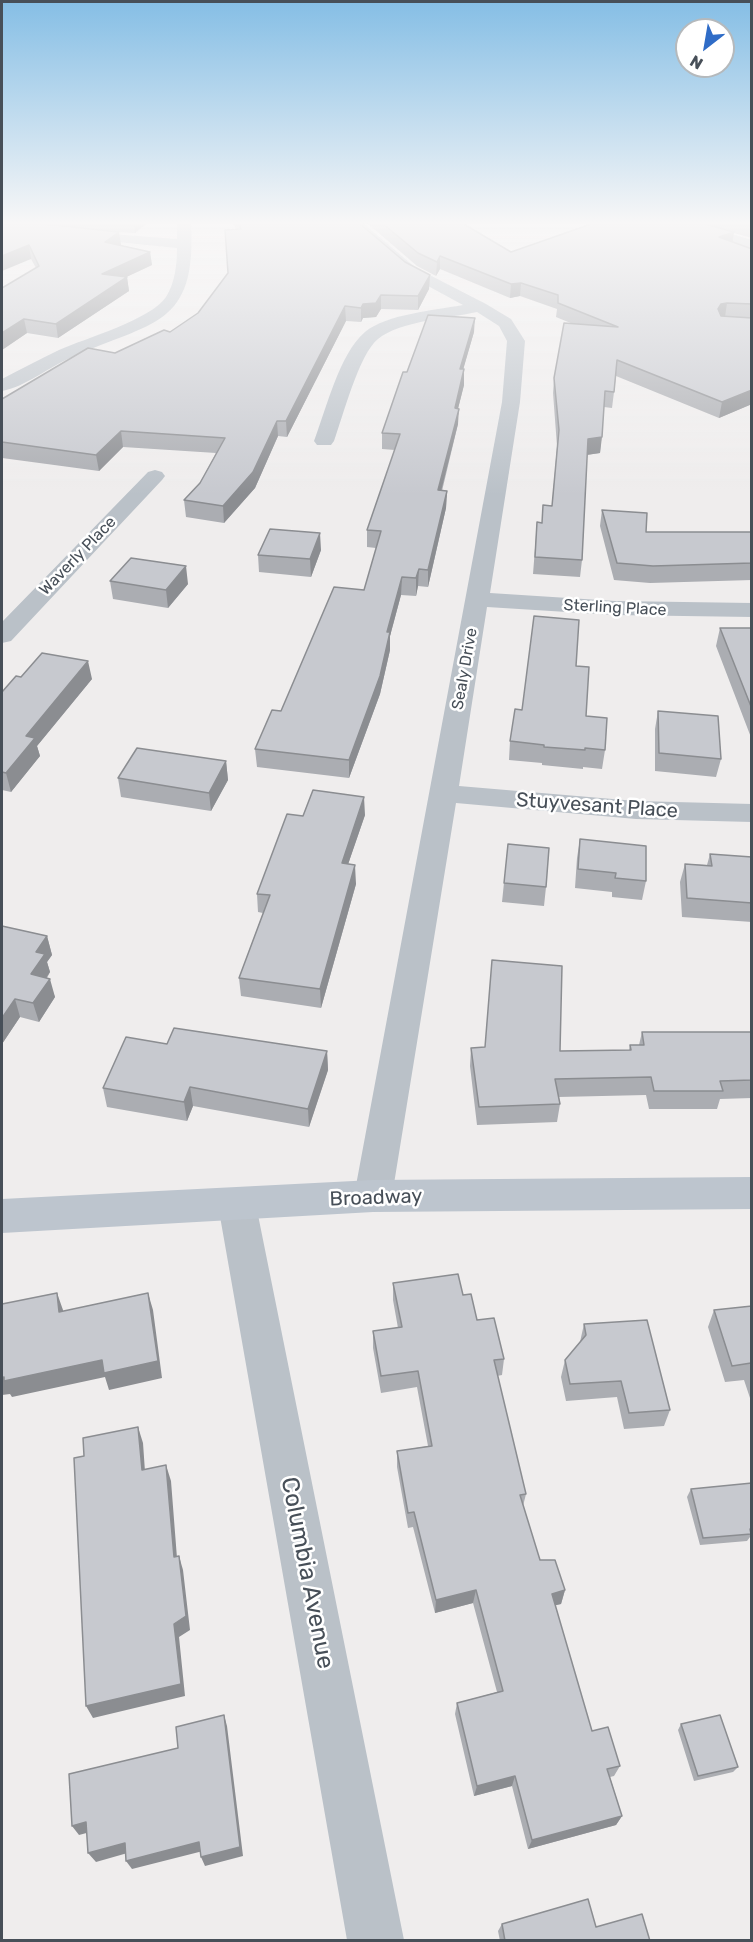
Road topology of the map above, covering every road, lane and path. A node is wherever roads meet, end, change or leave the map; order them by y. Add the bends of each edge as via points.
1 (156, 314) edge
2 (450, 314) edge
3 (490, 314) edge
4 (2, 386) edge
5 (324, 441) dead end
6 (155, 476) dead end
7 (478, 599) junction
8 (752, 610) edge
9 (2, 636) edge
10 (443, 794) junction
11 (752, 813) edge
12 (752, 1192) edge
13 (373, 1196) junction
14 (237, 1205) junction
15 (2, 1216) edge
16 (376, 1941) edge

1 - 4 street
2 - 5 street via 390,327 370,337 357,355
3 - 7 street, Sealy Drive via 505,324 516,341 511,402
6 - 9 street, Waverly Place
7 - 8 street, Sterling Place via 585,608
7 - 10 street, Sealy Drive
10 - 11 street, Stuyvesant Place via 682,814
10 - 13 street, Sealy Drive
12 - 13 main road, Broadway
13 - 14 main road, Broadway
14 - 15 main road, Broadway
14 - 16 street, Columbia Avenue

